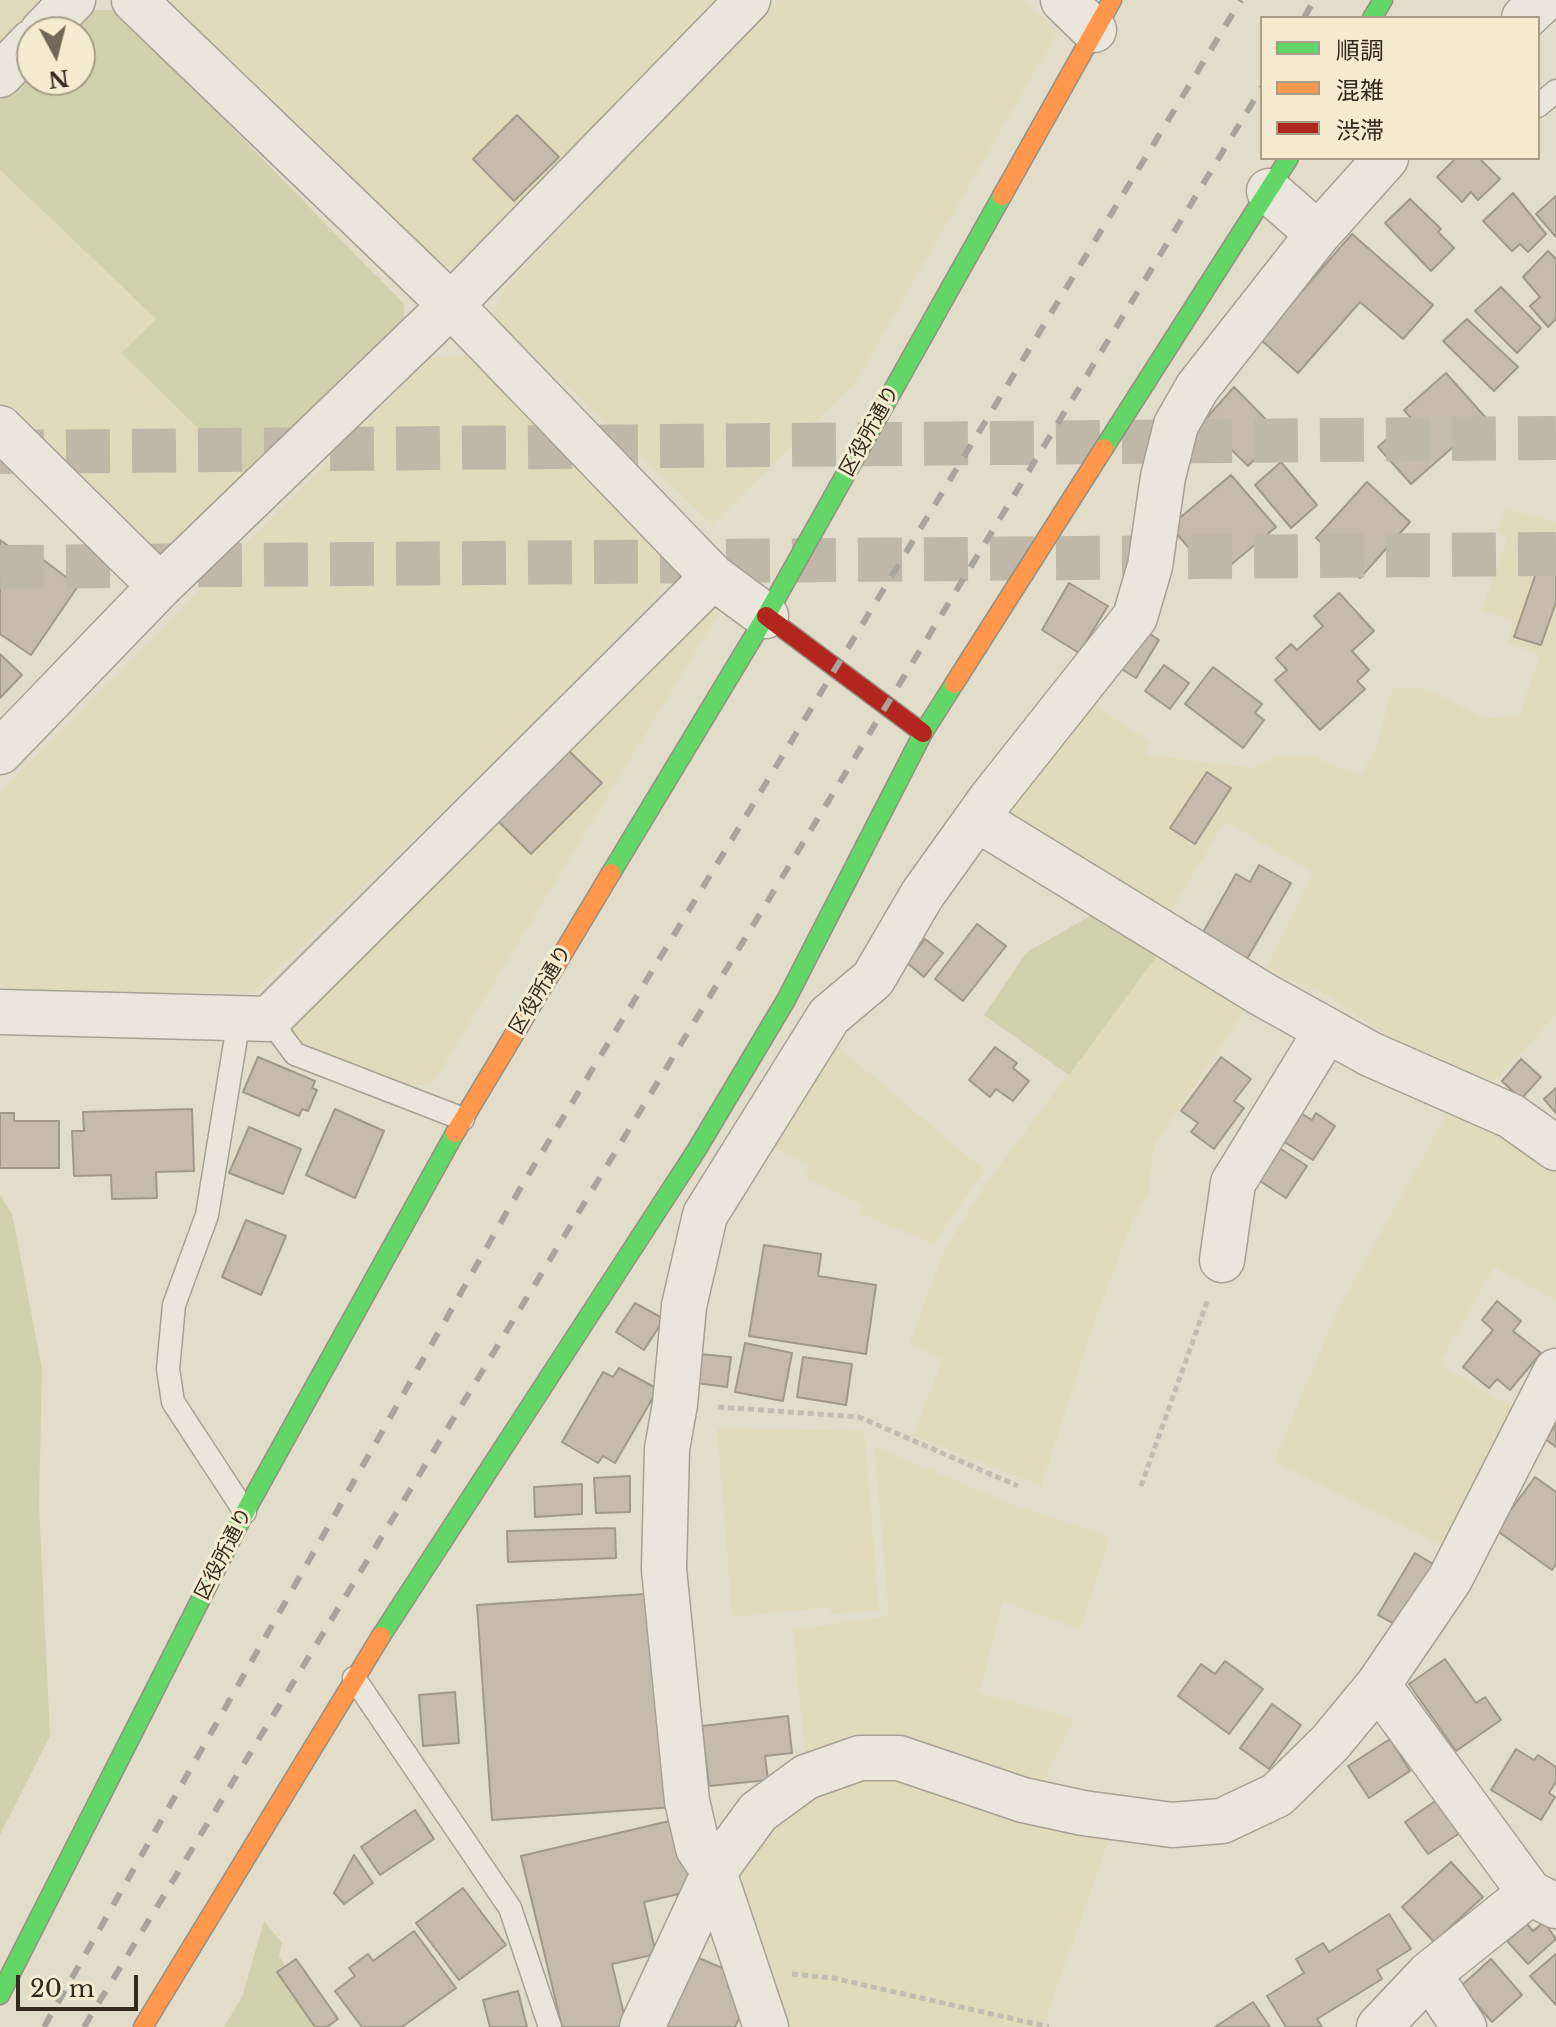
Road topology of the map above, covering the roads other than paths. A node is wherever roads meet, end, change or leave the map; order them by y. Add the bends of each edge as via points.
1 (73, 0) edge
2 (134, 0) edge
3 (748, 0) edge
4 (1063, 0) edge
5 (1543, 0) edge
6 (1103, 15) edge
7 (58, 16) edge
8 (1526, 16) edge
9 (16, 58) edge
10 (0, 75) edge
11 (1556, 91) edge
12 (1540, 104) edge
13 (1384, 160) edge
14 (1279, 175) edge
15 (1318, 234) junction
16 (451, 305) junction
17 (0, 428) edge
18 (713, 577) junction
19 (160, 586) junction
20 (766, 616) junction
21 (923, 733) junction
22 (0, 752) edge
23 (977, 819) junction
24 (786, 1000) junction
25 (0, 1012) edge
26 (829, 1016) junction
27 (254, 1019) junction
28 (1327, 1030) junction
29 (463, 1119) junction
30 (1556, 1148) edge
31 (1222, 1260) road end
32 (1556, 1371) edge
33 (245, 1512) junction
34 (354, 1678) junction
35 (1378, 1685) junction
36 (714, 1872) junction
37 (1543, 1900) edge
38 (1429, 1974) junction
39 (0, 1995) edge
40 (143, 2027) edge
41 (550, 2027) edge
42 (642, 2027) edge
43 (766, 2027) edge
44 (1379, 2027) edge
45 (1464, 2027) edge

1 - 7 street
2 - 16 street
3 - 16 street
4 - 6 street
5 - 8 street
6 - 20 street, 区役所通り
9 - 10 street
11 - 12 lane
13 - 15 street
14 - 15 street
14 - 21 street
15 - 23 street via 1197,388 1176,425 1150,566 1135,617
16 - 18 street
16 - 19 street
17 - 19 street
18 - 20 street
18 - 27 street
19 - 22 street
20 - 21 street
20 - 29 street, 区役所通り
21 - 24 street
23 - 26 street via 922,895 873,979
23 - 28 street
24 - 26 street
24 - 34 street via 696,1151
25 - 27 street
26 - 36 street via 705,1215 684,1306 667,1449 665,1584 687,1801 698,1848
27 - 29 lane via 295,1054
27 - 33 lane via 207,1215 174,1305 168,1369 173,1402
28 - 30 street via 1511,1116
28 - 31 street via 1233,1183
29 - 33 street, 区役所通り
32 - 35 street via 1450,1579
33 - 39 street, 区役所通り
34 - 40 street
34 - 41 lane via 510,1908
35 - 36 street via 1277,1795 1222,1821 1172,1825 1083,1813 1023,1800 899,1758 860,1758 806,1777 758,1812
35 - 37 street
36 - 42 street
36 - 43 street
37 - 38 street
38 - 44 street
38 - 45 street

